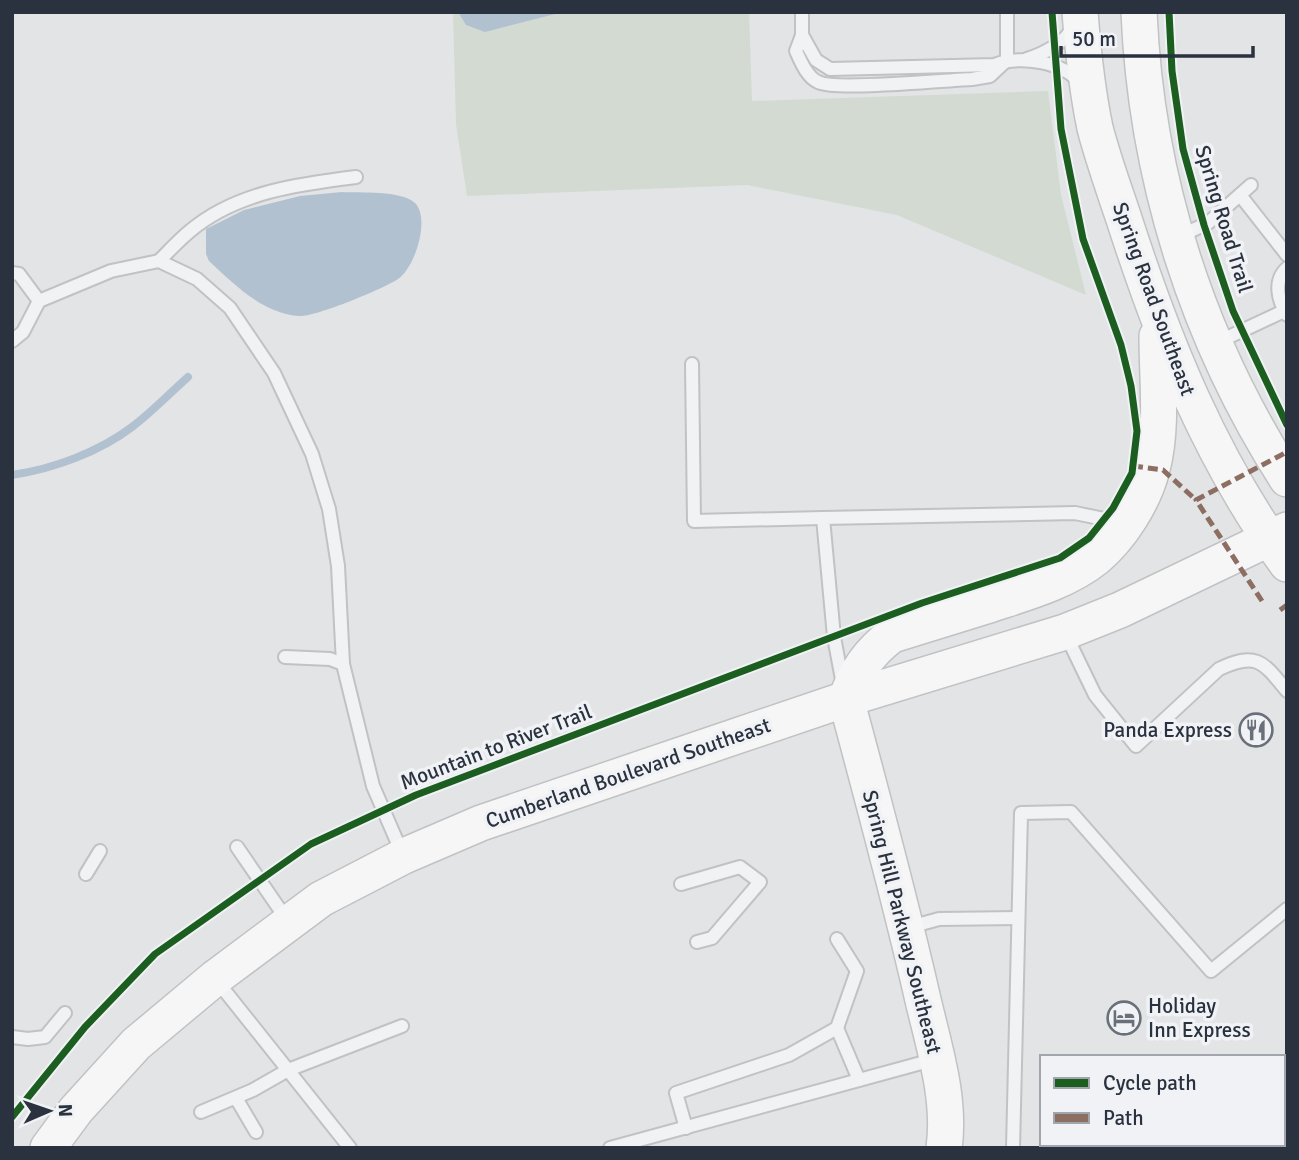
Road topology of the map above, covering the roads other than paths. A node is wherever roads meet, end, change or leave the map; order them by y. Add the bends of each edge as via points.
1 (802, 12) edge
2 (1007, 12) edge
3 (1079, 12) edge
4 (1139, 12) edge
5 (1007, 60) junction
6 (1023, 60) junction
7 (1089, 95) junction
8 (356, 177) dead end
9 (1251, 186) dead end
10 (1240, 195) junction
11 (1176, 238) junction
12 (1287, 255) edge
13 (159, 261) junction
14 (1287, 268) edge
15 (12, 273) edge
16 (39, 301) junction
17 (1285, 313) edge
18 (1157, 318) junction
19 (12, 341) edge
20 (1214, 344) junction
21 (692, 364) dead end
22 (1287, 479) edge
23 (823, 518) junction
24 (1122, 529) junction
25 (1281, 544) edge
26 (1065, 632) junction
27 (285, 657) dead end
28 (343, 664) junction
29 (1287, 691) edge
30 (846, 699) junction
31 (237, 847) dead end
32 (100, 851) dead end
33 (404, 856) junction
34 (86, 874) dead end
35 (681, 884) dead end
36 (1287, 909) edge
37 (1018, 918) junction
38 (289, 923) junction
39 (906, 928) junction
40 (837, 939) dead end
41 (697, 942) dead end
42 (215, 978) junction
43 (65, 1013) dead end
44 (402, 1026) dead end
45 (837, 1028) junction
46 (12, 1037) edge
47 (937, 1059) junction
48 (288, 1070) junction
49 (859, 1080) junction
50 (236, 1098) junction
51 (201, 1112) dead end
52 (686, 1128) junction
53 (256, 1132) dead end
54 (48, 1148) edge
55 (350, 1148) edge
56 (610, 1148) edge
57 (944, 1148) edge
58 (1013, 1148) edge

1 - 5 lane via 796,51 804,69 818,83 972,79 990,76
2 - 5 lane
3 - 6 lane via 1071,32 1047,51
3 - 7 main road, Spring Road Southeast
4 - 11 main road, Spring Road Southeast via 1145,94
5 - 6 lane
6 - 7 lane via 1047,64 1077,79
7 - 18 main road, Spring Road Southeast via 1108,174
8 - 13 lane via 254,196 190,230
9 - 10 lane
10 - 11 lane via 1208,223
10 - 12 lane
11 - 20 main road, Spring Road Southeast
13 - 16 lane via 111,271
13 - 28 lane via 197,279 230,308 274,373 312,454 329,509 338,566
14 - 17 lane via 1280,274 1278,293
15 - 16 lane via 19,274
16 - 19 lane via 23,332
17 - 20 lane
18 - 24 main road via 1157,440 1144,492
18 - 25 main road, Spring Road Southeast via 1211,441
20 - 22 main road, Spring Road Southeast
21 - 23 lane via 694,521
23 - 24 lane via 1075,513 1104,519
23 - 30 lane via 834,637
24 - 30 main road via 1096,558 1064,577 892,635 865,660
25 - 26 main road, Cumberland Boulevard Southeast
26 - 29 lane via 1095,695 1136,746 1230,664 1250,659 1261,662
26 - 30 main road, Cumberland Boulevard Southeast
27 - 28 lane
28 - 33 lane via 373,786
30 - 33 main road, Cumberland Boulevard Southeast via 481,823
30 - 39 main road, Spring Hill Parkway Southeast
31 - 38 lane
32 - 34 lane
33 - 38 main road, Cumberland Boulevard Southeast via 321,899
35 - 41 lane via 740,867 760,882 712,938
36 - 37 lane via 1211,971 1071,813 1021,813
37 - 39 lane via 939,919
37 - 58 lane
38 - 42 main road, Cumberland Boulevard Southeast
39 - 47 main road, Spring Hill Parkway Southeast
40 - 45 lane via 857,971
42 - 48 lane
42 - 54 main road, Cumberland Boulevard Southeast via 136,1044
43 - 46 lane via 45,1037
44 - 48 lane
45 - 49 lane
45 - 52 lane via 789,1055 676,1093
47 - 49 lane
47 - 57 main road, Spring Hill Parkway Southeast via 946,1115
48 - 50 lane
48 - 55 lane
49 - 52 lane
50 - 51 lane
50 - 53 lane
52 - 56 lane

